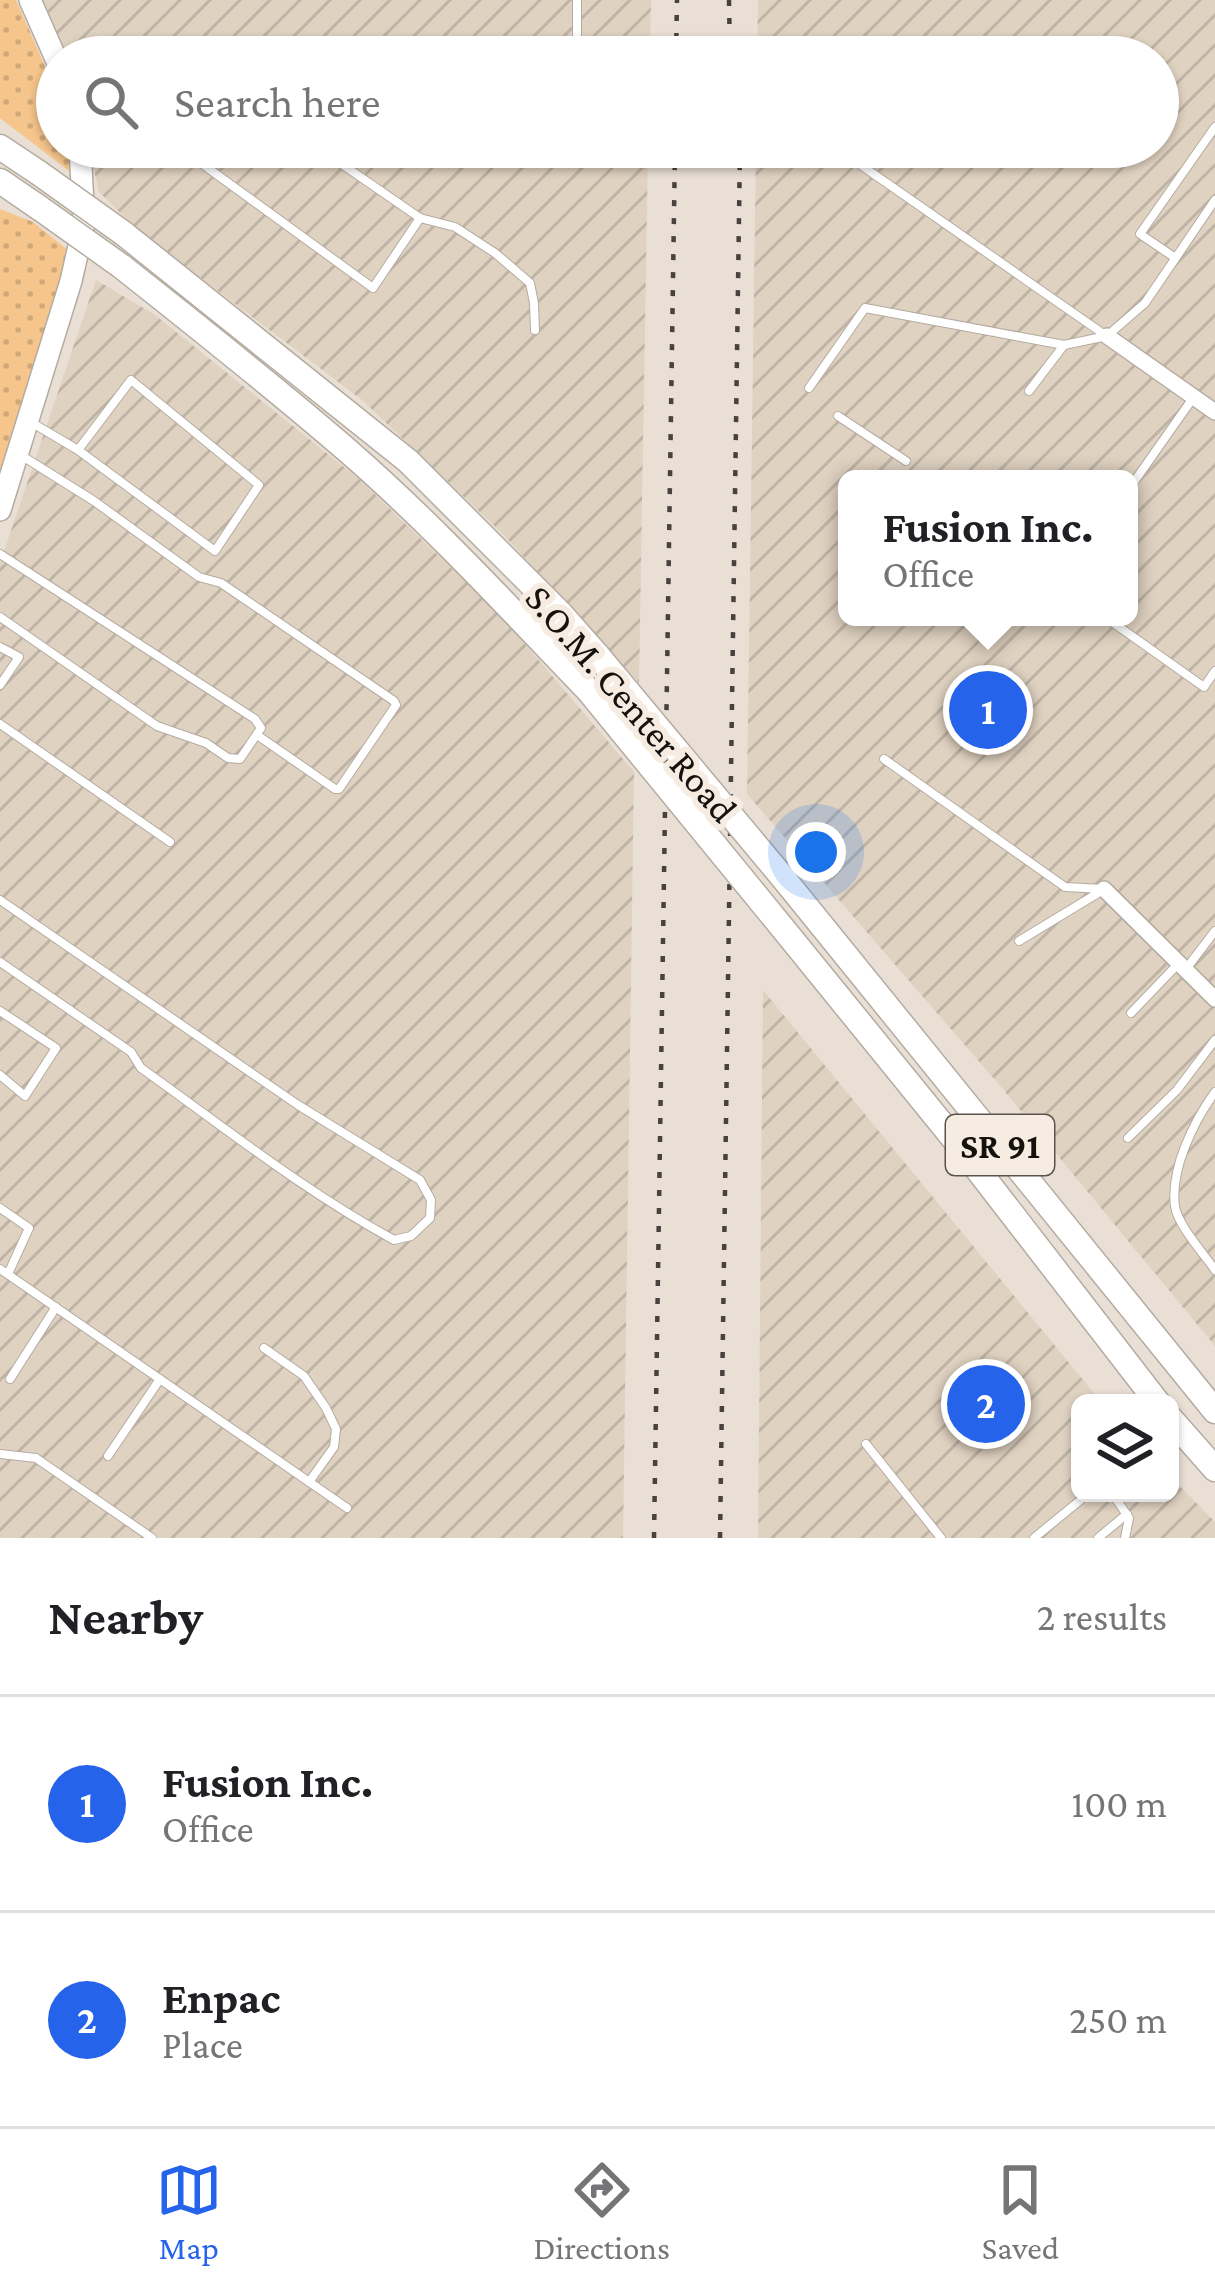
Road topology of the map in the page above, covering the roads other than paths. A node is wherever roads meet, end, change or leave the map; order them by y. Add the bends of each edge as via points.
1 (30, 0) edge
2 (577, 0) edge
3 (46, 36) edge
4 (577, 36) edge
5 (1215, 128) edge
6 (0, 147) edge
7 (81, 168) edge
8 (208, 168) edge
9 (347, 168) edge
10 (865, 168) edge
11 (0, 181) edge
12 (1215, 200) edge
13 (420, 218) junction
14 (1174, 257) junction
15 (535, 330) dead end
16 (1107, 336) junction
17 (1064, 345) junction
18 (809, 388) dead end
19 (1030, 391) dead end
20 (1193, 397) junction
21 (1215, 412) edge
22 (838, 416) dead end
23 (28, 420) junction
24 (78, 450) junction
25 (18, 453) junction
26 (906, 461) dead end
27 (1138, 476) edge
28 (0, 511) edge
29 (0, 554) edge
30 (0, 617) edge
31 (1118, 626) edge
32 (0, 647) edge
33 (1215, 671) edge
34 (0, 685) edge
35 (0, 724) edge
36 (257, 735) junction
37 (884, 759) dead end
38 (170, 842) dead end
39 (1104, 890) junction
40 (0, 900) edge
41 (1215, 931) edge
42 (1019, 941) dead end
43 (0, 962) edge
44 (1182, 967) junction
45 (1215, 999) edge
46 (0, 1011) edge
47 (1130, 1013) dead end
48 (1215, 1040) edge
49 (0, 1076) edge
50 (1215, 1092) edge
51 (1128, 1138) dead end
52 (0, 1208) edge
53 (1215, 1270) edge
54 (4, 1272) edge
55 (56, 1307) junction
56 (264, 1348) dead end
57 (10, 1379) dead end
58 (160, 1379) junction
59 (1151, 1394) edge
60 (1215, 1411) edge
61 (1179, 1428) edge
62 (866, 1444) dead end
63 (0, 1454) edge
64 (108, 1456) dead end
65 (1215, 1469) edge
66 (309, 1482) junction
67 (1078, 1502) edge
68 (1118, 1502) edge
69 (347, 1508) dead end
70 (1127, 1514) junction
71 (152, 1538) edge
72 (941, 1538) edge
73 (1034, 1538) edge
74 (1098, 1538) edge
75 (1125, 1538) edge

1 - 3 street
2 - 4 lane
5 - 14 lane via 1141,234
6 - 60 main road, S.O.M. Center Road / SR 91, bridge via 123,233 408,460 560,614
7 - 23 street via 84,224
8 - 13 lane via 373,288
9 - 13 lane
10 - 16 lane
11 - 59 main road, S.O.M. Center Road / SR 91, bridge via 121,266 350,452 588,690
12 - 14 lane
13 - 15 lane via 455,227 530,283
14 - 16 lane via 1145,303
16 - 17 lane
16 - 20 street
17 - 18 lane via 865,308
17 - 19 lane
20 - 21 street
20 - 27 lane
22 - 26 lane
23 - 24 lane
23 - 25 street
24 - 24 lane via 214,551 259,485 131,380
25 - 28 street
25 - 36 lane via 396,705 339,789
29 - 36 lane via 255,719
30 - 36 lane via 157,726 234,760
31 - 33 lane via 1204,687
32 - 34 lane via 19,657
35 - 38 lane
37 - 39 lane via 1065,887
39 - 42 lane
39 - 44 street
40 - 43 lane via 420,1180 430,1218 394,1240 365,1224
41 - 44 lane
44 - 45 street
44 - 47 lane
46 - 49 lane via 56,1048 25,1096
48 - 51 lane
50 - 53 lane via 1179,1162 1175,1208
52 - 54 lane via 29,1228
54 - 55 lane
55 - 57 lane
55 - 58 lane
56 - 66 lane via 304,1376 335,1429 334,1447
58 - 64 lane
58 - 66 lane
61 - 65 main road
62 - 72 lane
63 - 71 lane via 36,1458
66 - 69 lane
67 - 73 lane
68 - 70 lane
70 - 74 lane
70 - 75 lane

